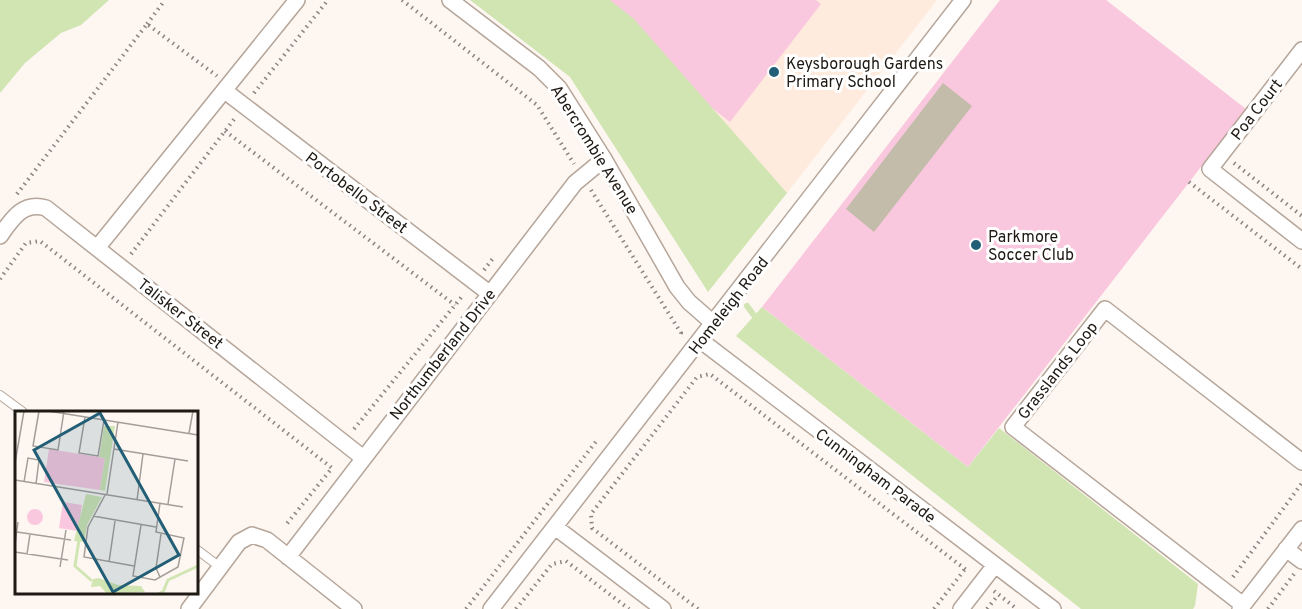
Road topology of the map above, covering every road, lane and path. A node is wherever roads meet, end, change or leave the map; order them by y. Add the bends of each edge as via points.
1 (165, 0) edge
2 (297, 0) edge
3 (328, 0) edge
4 (402, 0) edge
5 (450, 0) edge
6 (963, 0) edge
7 (147, 24) junction
8 (1302, 50) edge
9 (227, 88) junction
10 (244, 106) junction
11 (225, 131) junction
12 (1222, 153) junction
13 (604, 159) junction
14 (572, 160) junction
15 (565, 170) dead end
16 (582, 176) junction
17 (1189, 182) dead end
18 (14, 198) dead end
19 (1302, 216) edge
20 (0, 236) edge
21 (1302, 241) edge
22 (98, 248) junction
23 (497, 254) dead end
24 (139, 260) dead end
25 (1302, 269) edge
26 (0, 279) edge
27 (474, 282) junction
28 (489, 293) junction
29 (455, 305) junction
30 (713, 323) junction
31 (700, 340) junction
32 (674, 342) dead end
33 (0, 395) edge
34 (22, 411) edge
35 (345, 422) dead end
36 (602, 434) dead end
37 (362, 457) junction
38 (1302, 462) edge
39 (1302, 483) edge
40 (285, 526) dead end
41 (555, 527) junction
42 (1302, 529) edge
43 (1286, 549) junction
44 (198, 550) edge
45 (288, 557) junction
46 (995, 565) junction
47 (220, 567) junction
48 (1299, 567) edge
49 (1223, 590) junction
50 (998, 595) dead end
51 (1241, 607) edge
52 (189, 609) edge
53 (354, 609) edge
54 (466, 609) edge
55 (491, 609) edge
56 (516, 609) edge
57 (629, 609) edge
58 (663, 609) edge
59 (698, 609) edge
60 (934, 609) edge
61 (961, 609) edge
62 (987, 609) edge
63 (1053, 609) edge
64 (1268, 609) edge

1 - 7 path
2 - 9 street
3 - 10 path
4 - 14 path via 537,105
5 - 13 street, Abercrombie Avenue via 550,77
6 - 30 street, Homeleigh Road
7 - 9 path
7 - 18 path
8 - 12 street, Poa Court
9 - 10 street, Portobello Street
9 - 22 street
10 - 11 path
10 - 27 street, Portobello Street
11 - 24 path via 130,253
11 - 29 path
12 - 19 path
12 - 21 street, Poa Court via 1210,169
13 - 16 street, Northumberland Drive
13 - 30 street, Abercrombie Avenue via 677,286
14 - 15 path
14 - 16 path
16 - 28 street, Northumberland Drive
16 - 32 path via 681,333
17 - 25 path
20 - 22 street, Talisker Street via 25,208 38,206
22 - 37 street, Talisker Street
23 - 27 path
26 - 40 path via 26,243 40,240 332,468
27 - 28 street, Portobello Street
27 - 29 path
28 - 37 street, Northumberland Drive
29 - 35 path via 354,430
30 - 31 street, Homeleigh Road
31 - 41 street, Homeleigh Road
31 - 46 street, Cunningham Parade
33 - 34 lane
36 - 54 path
37 - 45 street, Northumberland Drive
38 - 49 street, Grasslands Loop via 1105,309 1013,427
39 - 49 path
41 - 55 street, Homeleigh Road
41 - 58 street
42 - 43 street
43 - 48 street
43 - 51 street
44 - 47 lane
45 - 47 street via 267,540 252,535 239,542
45 - 53 street
46 - 61 street
46 - 63 street, Cunningham Parade
47 - 52 street
48 - 64 path
49 - 51 street, Grasslands Loop
50 - 62 path
56 - 57 path via 552,564 566,561
59 - 60 path via 592,528 591,514 697,377 710,374 965,569

